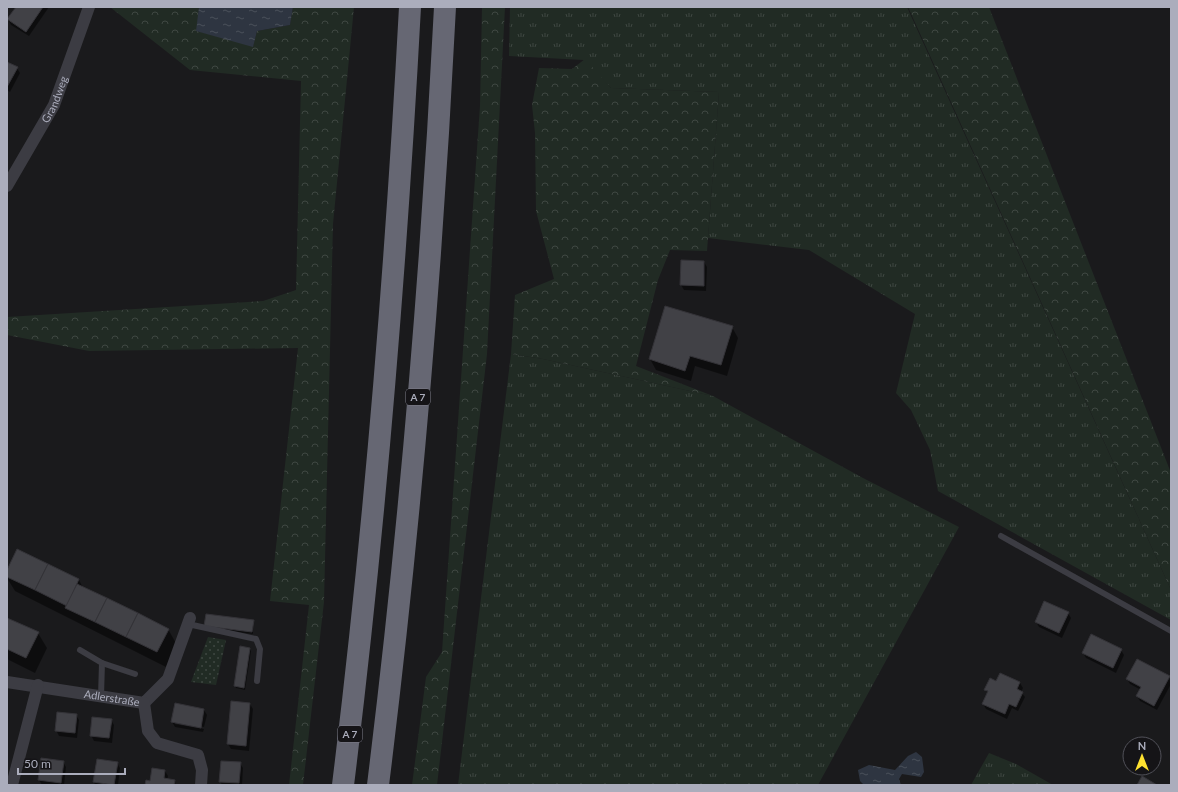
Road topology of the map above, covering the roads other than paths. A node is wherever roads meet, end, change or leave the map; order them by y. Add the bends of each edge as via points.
1 (89, 7) edge
2 (410, 7) edge
3 (445, 7) edge
4 (7, 186) edge
5 (1001, 536) dead end
6 (189, 621) joint
7 (1171, 631) edge
8 (80, 650) dead end
9 (102, 663) junction
10 (135, 674) dead end
11 (257, 681) dead end
12 (7, 682) edge
13 (38, 685) junction
14 (101, 696) junction
15 (144, 703) junction
16 (12, 785) edge
17 (201, 785) edge
18 (343, 785) edge
19 (378, 785) edge

1 - 4 street, Grandweg via 54,104
2 - 18 highway, A 7 via 384,398 356,683
3 - 19 highway, A 7 via 431,234 413,452
5 - 7 lane
6 - 11 lane via 256,639 260,649
6 - 15 street, Adlerstraße via 168,679
8 - 9 lane
9 - 10 lane
9 - 14 lane
12 - 13 street, Adlerstraße
13 - 14 street, Adlerstraße
13 - 16 street
14 - 15 street, Adlerstraße
15 - 17 street via 148,731 157,743 198,755 202,770

